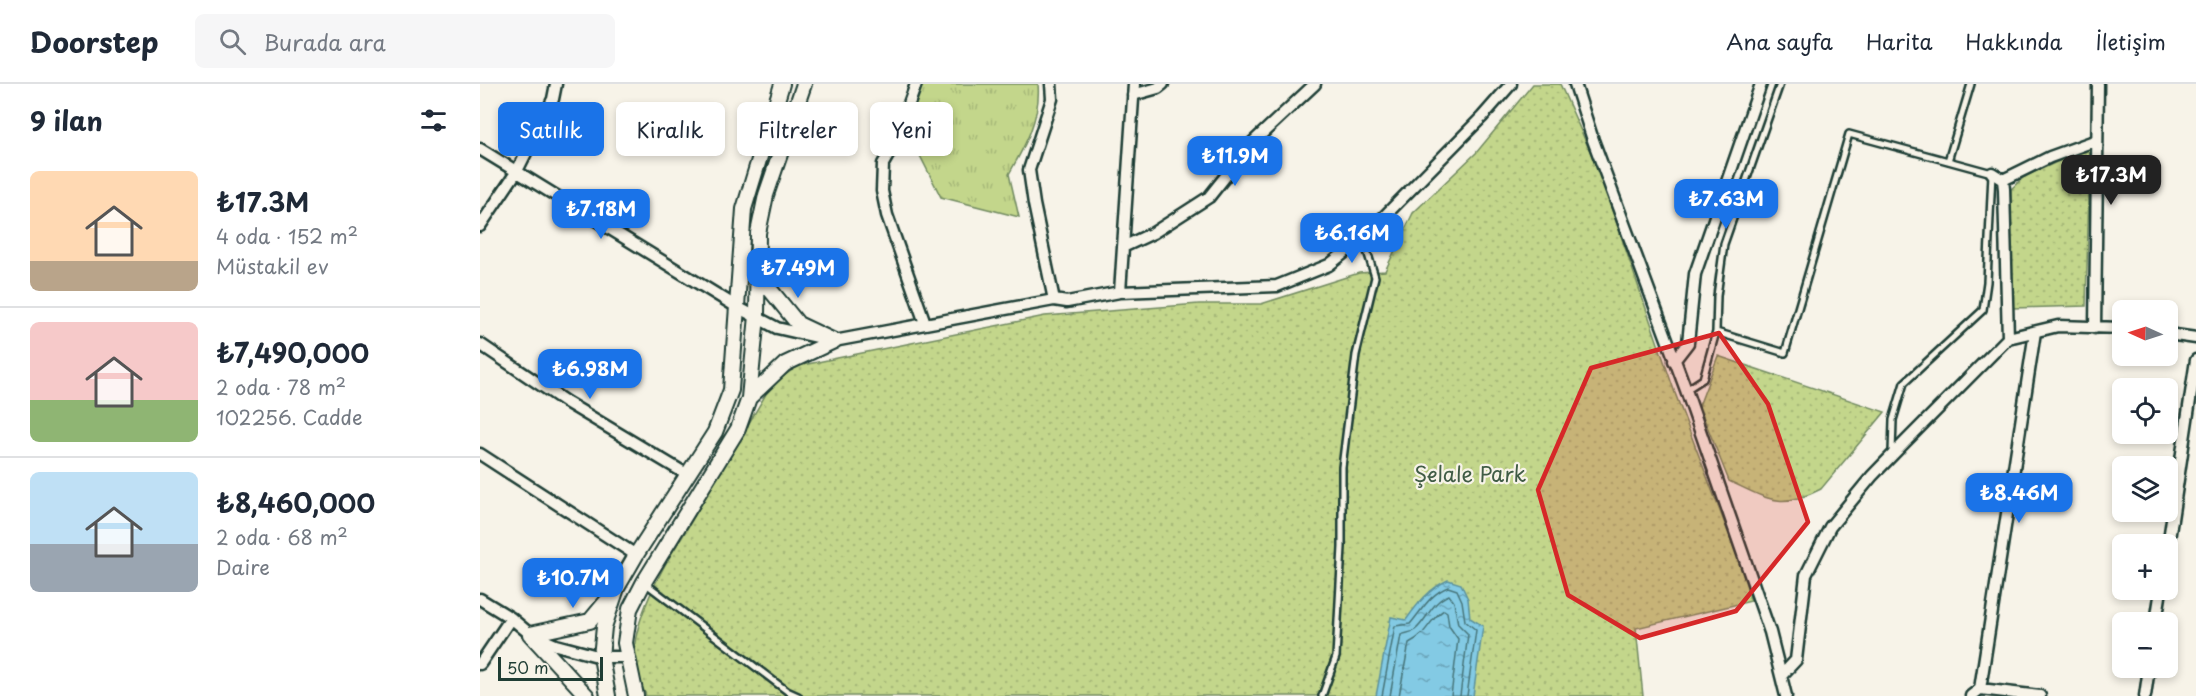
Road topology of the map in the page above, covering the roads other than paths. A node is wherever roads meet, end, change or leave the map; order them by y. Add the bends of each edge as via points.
1 (556, 84) edge
2 (782, 84) edge
3 (804, 84) edge
4 (916, 84) edge
5 (1051, 84) edge
6 (1163, 84) edge
7 (1315, 84) edge
8 (1511, 84) edge
9 (1575, 84) edge
10 (1761, 84) edge
11 (1780, 84) edge
12 (1971, 84) edge
13 (2098, 84) edge
14 (1133, 90) edge
15 (2097, 140) junction
16 (480, 149) edge
17 (1948, 161) junction
18 (517, 171) junction
19 (1992, 173) junction
20 (2003, 180) junction
21 (480, 226) edge
22 (1363, 238) junction
23 (1123, 248) junction
24 (758, 260) junction
25 (1120, 292) junction
26 (1054, 300) junction
27 (737, 307) junction
28 (757, 316) junction
29 (925, 323) junction
30 (2095, 328) junction
31 (2112, 328) edge
32 (1716, 332) junction
33 (2035, 332) junction
34 (2178, 335) edge
35 (2008, 338) junction
36 (2196, 338) edge
37 (834, 341) junction
38 (480, 344) edge
39 (2196, 360) edge
40 (1674, 361) junction
41 (1686, 390) junction
42 (749, 398) junction
43 (480, 454) edge
44 (1891, 458) junction
45 (688, 475) junction
46 (2170, 534) edge
47 (636, 555) junction
48 (644, 582) junction
49 (617, 588) junction
50 (480, 599) edge
51 (511, 618) junction
52 (530, 633) junction
53 (601, 657) junction
54 (628, 657) junction
55 (480, 664) edge
56 (1782, 675) junction
57 (2148, 678) edge
58 (1975, 693) edge
59 (587, 696) edge
60 (608, 696) edge
61 (636, 696) edge
62 (798, 696) edge
63 (1322, 696) edge
64 (1786, 696) edge
65 (2040, 696) edge
66 (2145, 696) edge

1 - 18 street via 554,99
2 - 27 street via 744,209
3 - 24 street via 766,195 758,233
4 - 29 street via 883,165 882,191
5 - 26 street via 1052,99 1029,170
6 - 14 street
7 - 23 street via 1252,143 1209,197
8 - 22 street
9 - 40 street
10 - 40 street via 1695,274 1688,344
11 - 32 lane via 1724,244
12 - 17 lane
13 - 15 street
14 - 23 street
15 - 20 street
15 - 30 street
16 - 18 street
17 - 19 lane
17 - 32 lane via 1849,134 1785,353
18 - 21 street
18 - 27 street
19 - 20 street
19 - 44 lane via 1983,309 1904,383 1893,420
20 - 35 street
22 - 25 street via 1329,265 1277,286
22 - 63 lane via 1375,277 1356,355 1342,467 1336,657
23 - 25 street
24 - 28 street
24 - 37 street via 768,287 798,324
25 - 26 street via 1067,302
26 - 29 street
27 - 28 street
27 - 45 street via 731,390 715,432
28 - 37 street via 777,328
28 - 42 street
29 - 37 street
30 - 31 street
30 - 33 street via 2058,326
32 - 41 lane via 1703,379
33 - 35 street
33 - 58 street
34 - 36 street
35 - 44 street
37 - 42 street via 785,364
38 - 45 street via 566,402
39 - 46 street
40 - 41 street
41 - 56 street
42 - 48 street via 738,429
43 - 47 street
44 - 56 street via 1830,527 1806,575 1796,660
45 - 47 street
47 - 49 street
48 - 54 street via 630,609
48 - 62 lane via 786,692
49 - 52 street via 590,621
49 - 53 street via 604,627
50 - 51 street
51 - 52 street
51 - 55 street
52 - 53 street via 556,645
52 - 59 street
53 - 54 street
53 - 60 street
54 - 61 street
56 - 64 street
57 - 66 street
58 - 65 street

